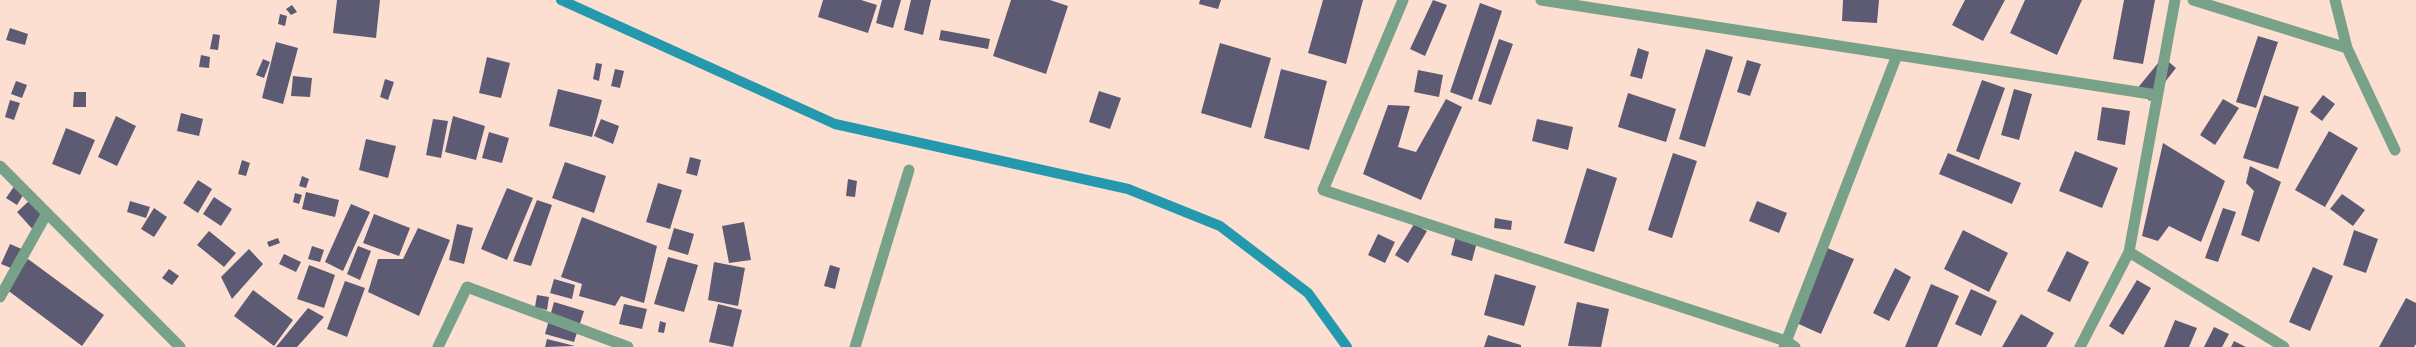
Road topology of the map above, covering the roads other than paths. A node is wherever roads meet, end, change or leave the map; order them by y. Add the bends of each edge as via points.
1 (1403, 0) edge
2 (1541, 0) edge
3 (2174, 0) edge
4 (2193, 0) edge
5 (2334, 0) edge
6 (2347, 48) junction
7 (1897, 55) junction
8 (2157, 95) junction
9 (2395, 150) dead end
10 (0, 166) edge
11 (909, 170) dead end
12 (47, 213) junction
13 (2129, 252) junction
14 (0, 297) edge
15 (1788, 345) edge
16 (180, 347) edge
17 (438, 347) edge
18 (628, 347) edge
19 (855, 347) edge
20 (2080, 347) edge
21 (2284, 347) edge

1 - 15 street via 1322,190
2 - 7 street
3 - 8 street
4 - 6 street
5 - 6 street
6 - 9 street
7 - 8 street
7 - 15 street
8 - 13 street
10 - 12 street
11 - 19 street
12 - 14 street
12 - 16 street
13 - 20 street
13 - 21 street
17 - 18 street via 467,287

